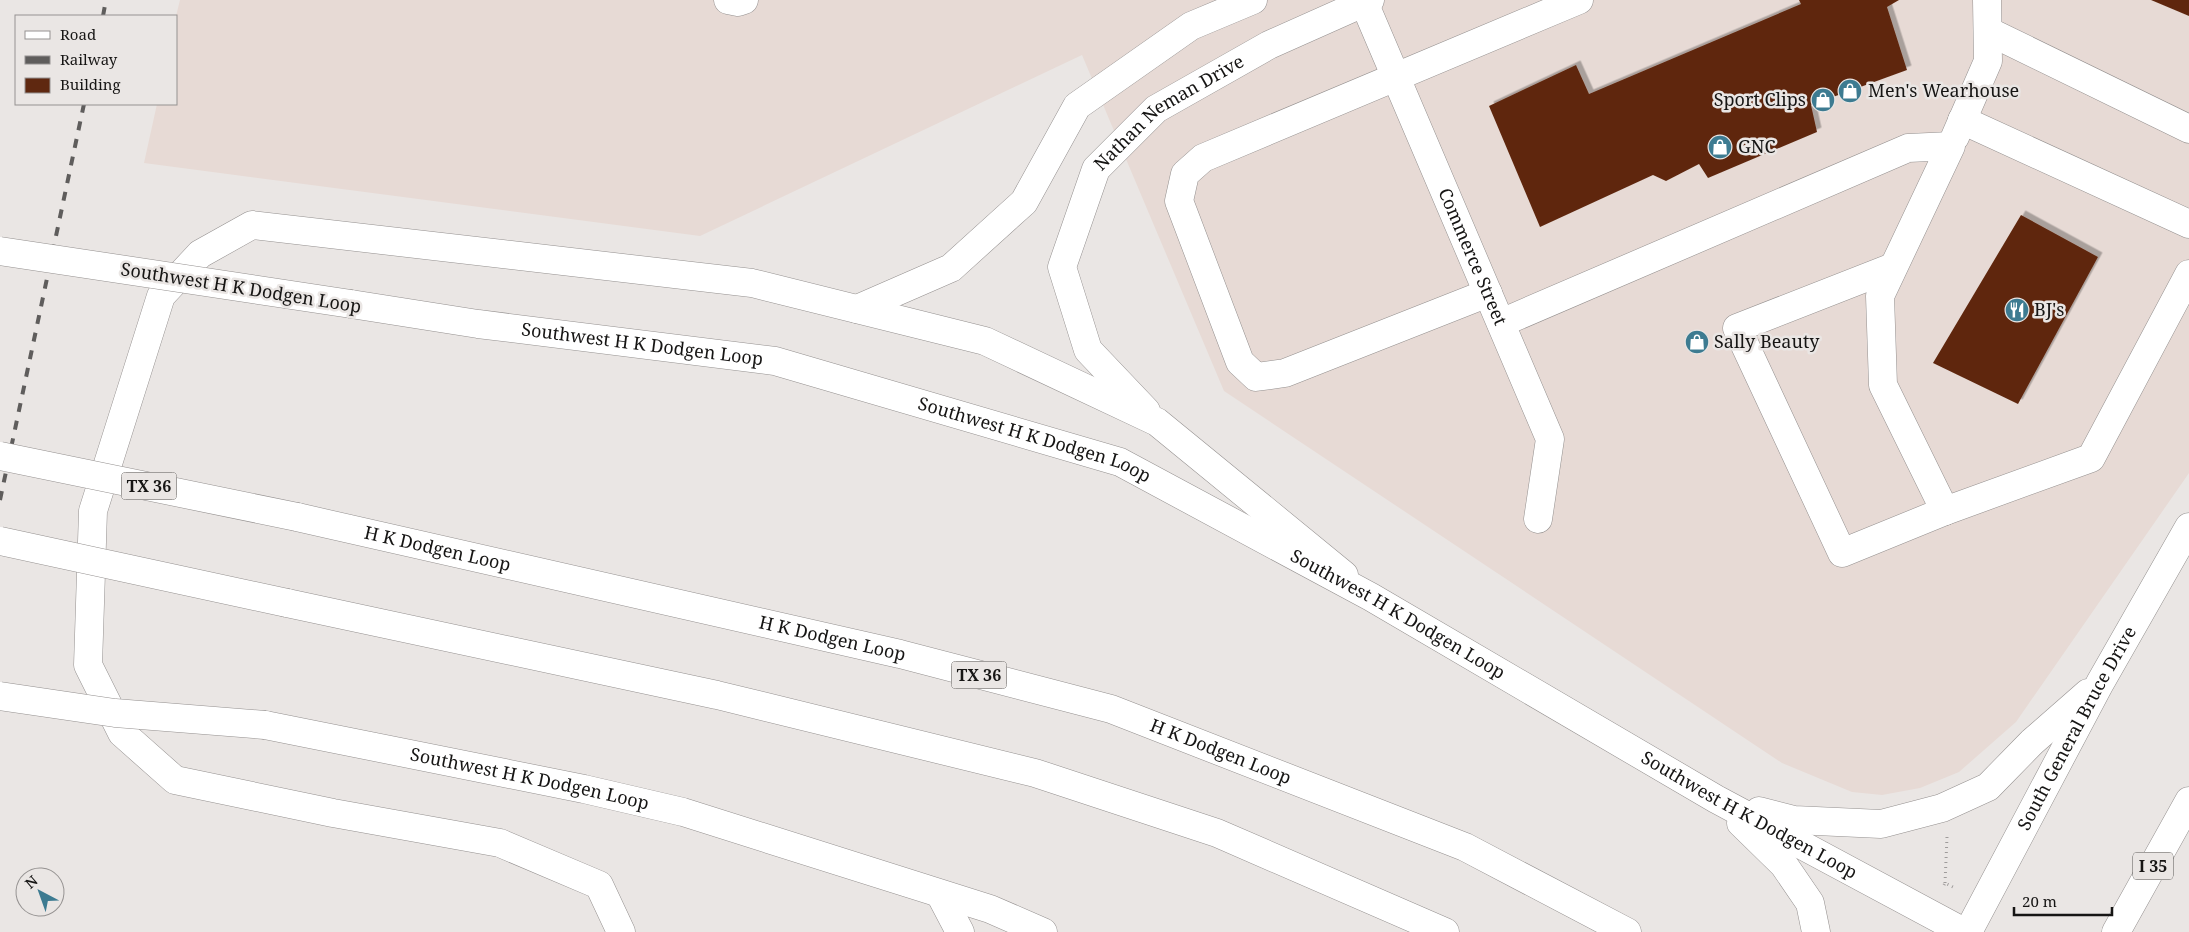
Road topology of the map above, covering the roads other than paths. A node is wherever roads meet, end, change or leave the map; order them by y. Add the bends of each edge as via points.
1 (728, 0) edge
2 (744, 0) edge
3 (1254, 0) edge
4 (1580, 0) edge
5 (1987, 0) edge
6 (1366, 1) edge
7 (1988, 31) junction
8 (1395, 76) junction
9 (1962, 120) junction
10 (2189, 129) edge
11 (1951, 146) junction
12 (2189, 224) edge
13 (0, 251) edge
14 (1893, 267) junction
15 (2189, 274) edge
16 (1488, 293) junction
17 (856, 309) junction
18 (1501, 324) junction
19 (1157, 422) junction
20 (0, 456) edge
21 (1945, 511) junction
22 (1538, 519) dead end
23 (2189, 527) edge
24 (0, 541) edge
25 (1371, 597) junction
26 (2100, 683) junction
27 (0, 696) edge
28 (1716, 800) junction
29 (2189, 801) edge
30 (940, 894) junction
31 (621, 932) edge
32 (960, 932) edge
33 (1042, 932) edge
34 (1445, 932) edge
35 (1627, 932) edge
36 (1816, 932) edge
37 (1964, 932) edge
38 (1968, 932) edge
39 (2116, 932) edge

1 - 2 main road
3 - 17 main road via 1191,26 1077,106 1024,202 952,268
4 - 8 main road
5 - 7 main road
6 - 8 main road, Commerce Street
6 - 19 main road, Nathan Neman Drive via 1269,45 1156,109 1096,169 1062,267 1088,350
7 - 9 main road via 1988,61
7 - 10 main road
8 - 16 main road, Commerce Street
8 - 16 main road via 1203,158 1185,174 1179,201 1240,362 1256,377 1285,373
9 - 11 main road
9 - 12 main road
11 - 14 main road
11 - 18 main road via 1908,148
13 - 25 main road, Southwest H K Dodgen Loop, bridge via 478,324 785,364 1120,462
14 - 21 main road via 1880,296 1883,386
14 - 21 main road via 1737,328 1842,553
15 - 21 main road via 2091,458
16 - 18 main road, Commerce Street
17 - 19 main road via 985,341
17 - 31 main road via 752,282 252,225 200,254 161,296 94,511 88,665 122,733 174,780 500,843 598,885
18 - 22 main road, Commerce Street via 1550,439
19 - 25 main road
20 - 35 main road, H K Dodgen Loop / TX 36, bridge via 298,516 900,654 1111,709 1465,847
23 - 26 main road, South General Bruce Drive
24 - 34 main road, bridge via 717,695 1035,773 1217,833
25 - 28 main road, Southwest H K Dodgen Loop
26 - 28 main road via 2032,742 1988,786 1942,808 1881,824 1794,820
26 - 38 main road, South General Bruce Drive
27 - 30 main road, Southwest H K Dodgen Loop, bridge via 115,713 265,725 584,789 683,812
28 - 36 main road via 1784,865 1810,903
28 - 37 main road, Southwest H K Dodgen Loop
29 - 39 main road, I 35
30 - 32 main road
30 - 33 main road, Southwest H K Dodgen Loop via 990,909

